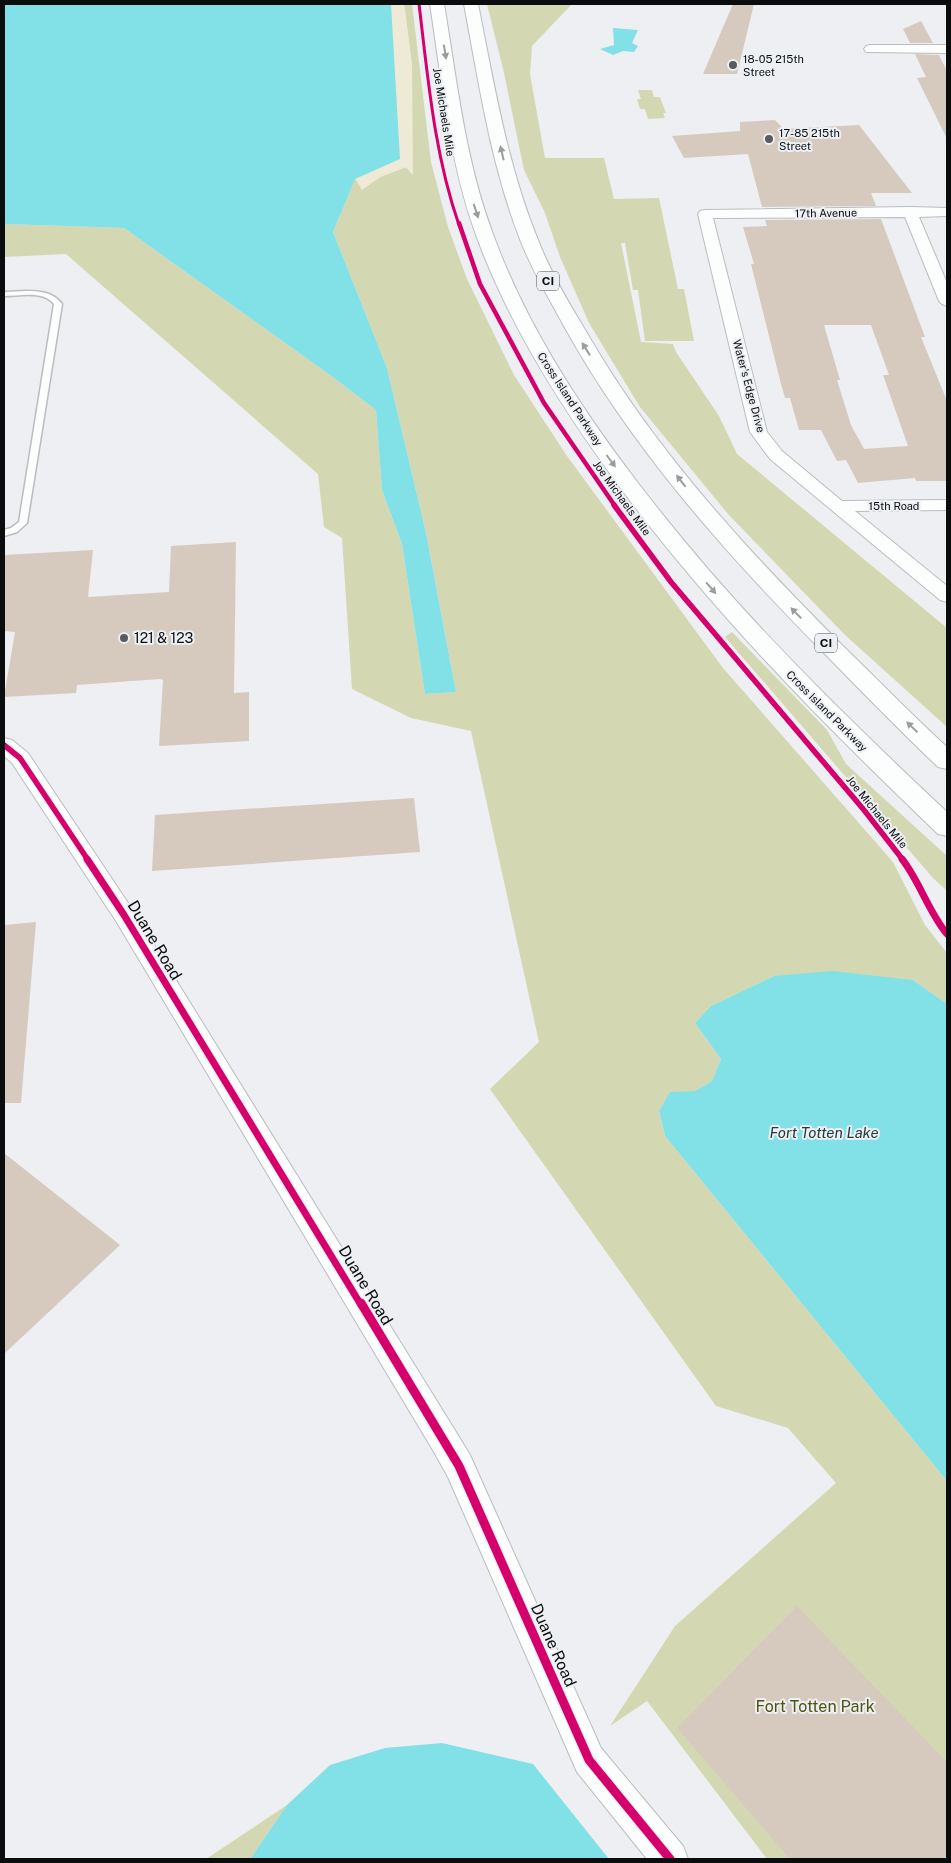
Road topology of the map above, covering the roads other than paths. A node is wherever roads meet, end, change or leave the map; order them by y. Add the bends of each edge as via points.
1 (437, 4) edge
2 (471, 4) edge
3 (947, 49) edge
4 (947, 57) edge
5 (910, 212) junction
6 (947, 212) edge
7 (706, 214) joint
8 (4, 294) edge
9 (947, 301) edge
10 (840, 506) junction
11 (947, 506) edge
12 (4, 533) edge
13 (947, 596) edge
14 (4, 744) edge
15 (947, 761) edge
16 (947, 827) edge
17 (670, 1859) edge

1 -> 16 highway, Cross Island Parkway via 468,186 498,270 546,364 659,526 726,605 840,725
15 -> 2 highway, CI via 795,612 711,520 641,431 600,371 545,275 523,225 506,174
3 - 4 street via 873,53
5 - 6 street, 17th Avenue
5 - 7 street, 17th Avenue
5 - 9 street
7 - 10 street, Water's Edge Drive via 759,432 776,455
8 - 12 lane via 48,295 58,304 23,524 10,533
10 - 11 street, 15th Road
10 - 13 street, Water's Edge Drive
14 - 17 street, Duane Road via 20,758 115,900 445,1442 459,1466 589,1760

